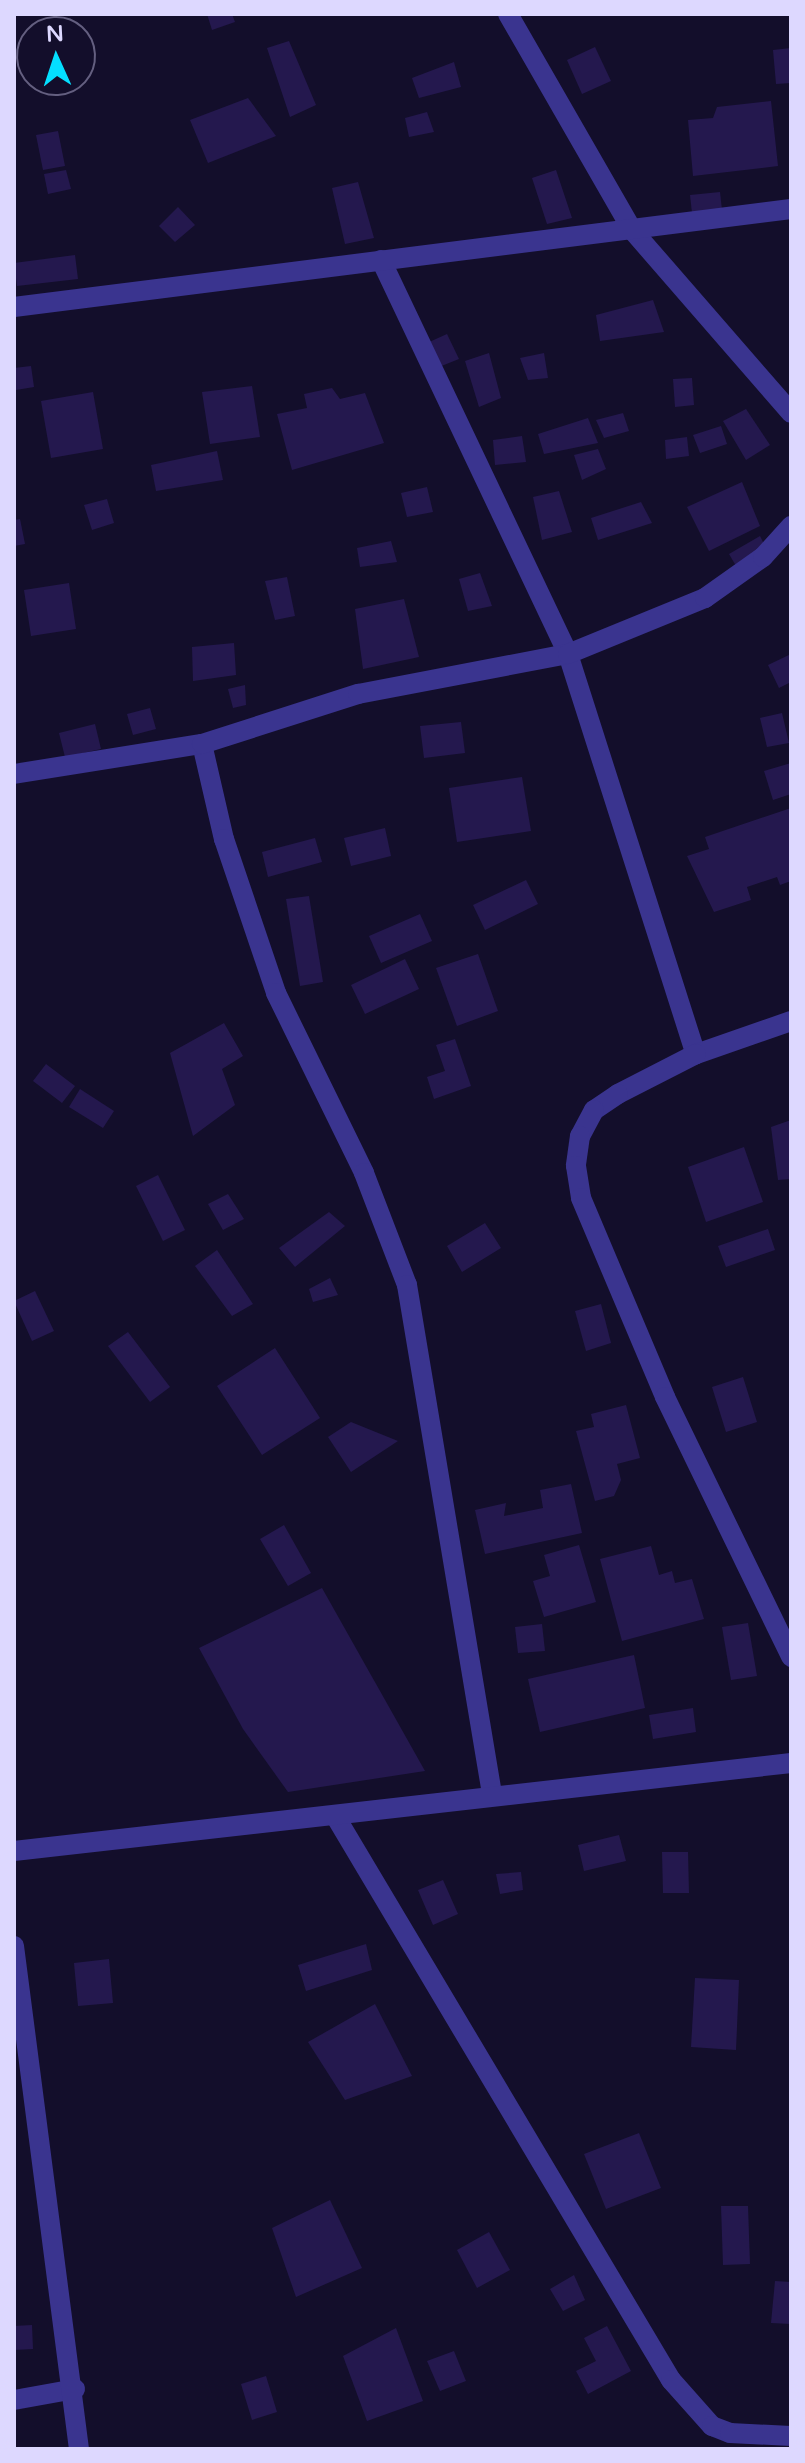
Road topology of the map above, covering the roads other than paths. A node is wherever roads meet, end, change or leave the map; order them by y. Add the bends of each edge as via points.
1 (508, 14) edge
2 (791, 209) edge
3 (633, 231) junction
4 (381, 260) junction
5 (14, 307) edge
6 (791, 413) edge
7 (791, 526) edge
8 (568, 654) junction
9 (202, 744) junction
10 (14, 774) edge
11 (791, 1021) edge
12 (696, 1054) junction
13 (791, 1657) edge
14 (791, 1763) edge
15 (492, 1794) junction
16 (337, 1819) junction
17 (14, 1851) edge
18 (14, 1946) edge
19 (75, 2389) junction
20 (14, 2400) edge
21 (791, 2436) edge
22 (79, 2449) edge

1 - 3 street
2 - 3 street
3 - 4 street
3 - 6 street
4 - 5 street
4 - 8 street
7 - 8 street via 763,557 705,598
8 - 9 street via 358,694
8 - 12 street
9 - 10 street
9 - 15 street via 224,839 276,993 364,1173 407,1285
11 - 12 street
12 - 13 street via 594,1110 580,1136 576,1166 581,1198 665,1397
14 - 15 street
15 - 16 street
16 - 17 street
16 - 21 street via 671,2380 712,2426
18 - 19 street
19 - 20 street
19 - 22 street

